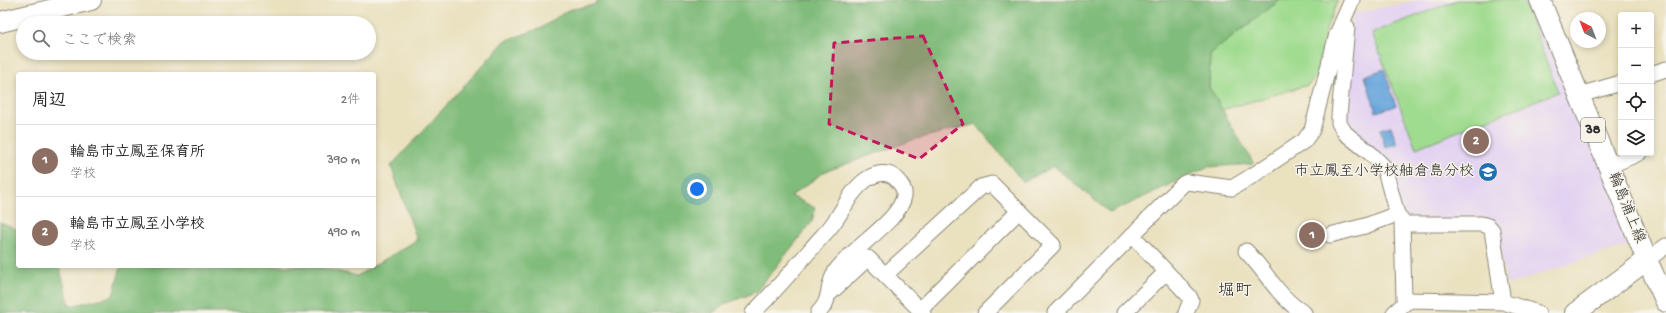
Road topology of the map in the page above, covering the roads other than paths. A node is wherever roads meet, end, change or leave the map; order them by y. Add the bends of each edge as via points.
1 (91, 0) edge
2 (1352, 0) edge
3 (1540, 0) edge
4 (1345, 15) junction
5 (25, 16) edge
6 (16, 18) edge
7 (0, 22) edge
8 (1666, 69) edge
9 (1654, 73) edge
10 (1618, 84) edge
11 (1580, 100) junction
12 (1632, 156) edge
13 (1609, 166) junction
14 (1019, 211) junction
15 (1400, 218) junction
16 (1132, 235) junction
17 (1330, 235) dead end
18 (1666, 246) edge
19 (1246, 251) dead end
20 (1647, 260) junction
21 (1166, 272) junction
22 (885, 275) junction
23 (1502, 302) junction
24 (1666, 302) edge
25 (1405, 303) junction
26 (826, 307) edge
27 (922, 311) edge
28 (1300, 312) edge
29 (752, 313) edge
30 (985, 313) edge
31 (1055, 313) edge
32 (1124, 313) edge
33 (1186, 313) edge
34 (1394, 313) edge
35 (1538, 313) edge
36 (1575, 313) edge

1 - 5 main road
2 - 4 street
3 - 11 main road, 輪島浦上線 / 38
4 - 15 street via 1348,21 1339,123 1345,133 1384,167
4 - 16 street via 1337,34 1312,130 1304,141 1232,188 1187,182 1183,184
6 - 7 main road
8 - 9 street
10 - 11 street via 1586,93
11 - 13 main road, 輪島浦上線 / 38
12 - 13 street
13 - 20 main road, 輪島浦上線 / 38
14 - 22 street via 992,184 981,187
14 - 27 street
14 - 30 street via 1053,245
15 - 17 street
15 - 23 street via 1405,224 1488,226 1492,230
15 - 25 street
16 - 21 street
16 - 31 street
18 - 20 street
19 - 28 street
20 - 24 main road, 輪島浦上線 / 38
20 - 36 main road, 輪島浦上線
21 - 32 street
21 - 33 street via 1190,296
22 - 26 street via 868,258
22 - 27 street
23 - 25 street via 1411,300
23 - 35 street
25 - 34 street
26 - 29 street via 831,280 836,271 847,257 899,209 904,190 895,177 880,174 861,183 832,225 785,280

